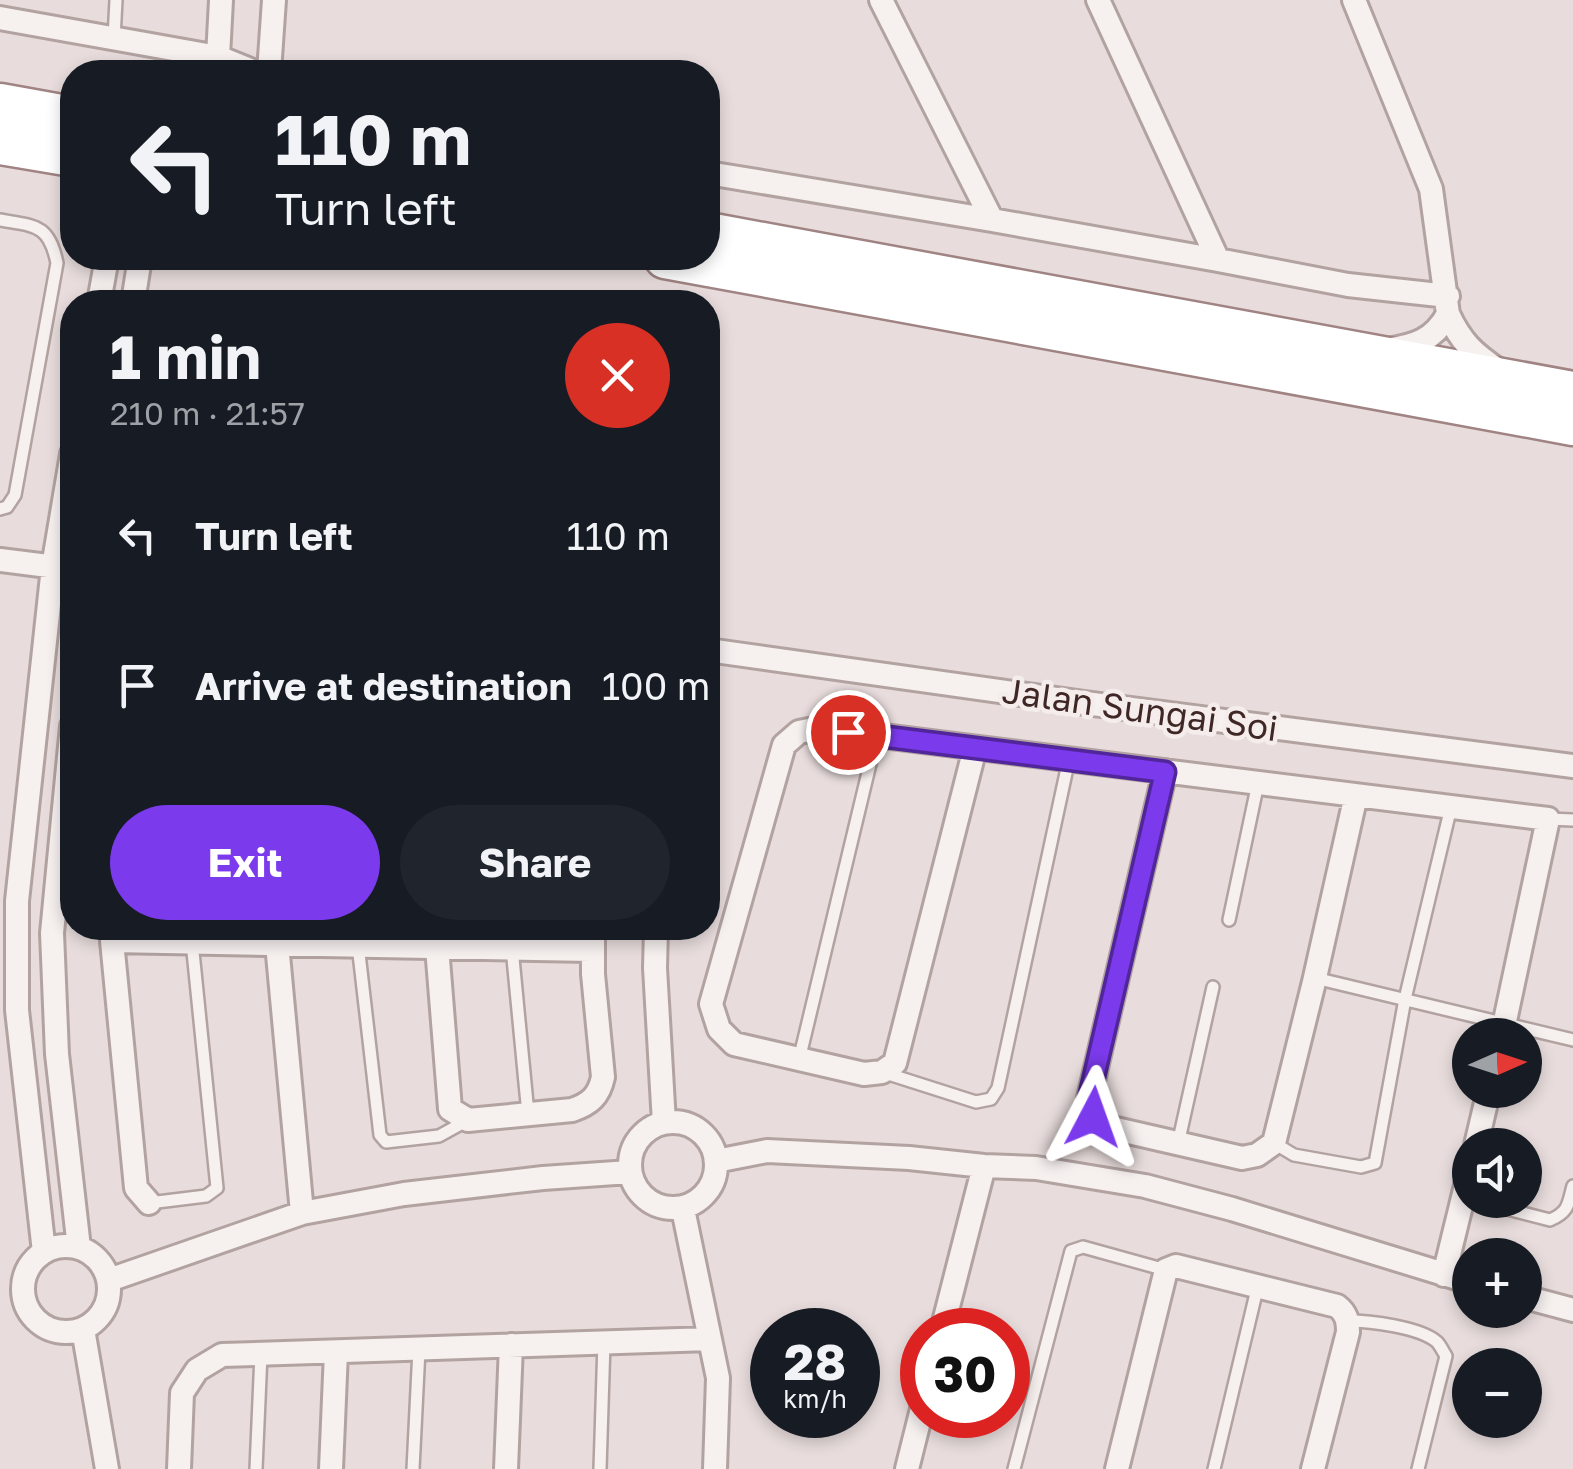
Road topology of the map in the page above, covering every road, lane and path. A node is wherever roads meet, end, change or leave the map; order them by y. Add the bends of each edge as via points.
1 (116, 0) edge
2 (221, 0) edge
3 (274, 0) edge
4 (881, 0) edge
5 (1098, 0) edge
6 (1354, 0) edge
7 (8, 13) edge
8 (114, 38) junction
9 (218, 57) junction
10 (225, 60) edge
11 (270, 60) edge
12 (0, 104) edge
13 (60, 142) edge
14 (0, 144) edge
15 (60, 147) edge
16 (720, 175) edge
17 (0, 220) edge
18 (992, 220) junction
19 (720, 234) edge
20 (1218, 260) junction
21 (720, 268) edge
22 (1448, 305) junction
23 (1361, 353) junction
24 (1516, 382) junction
25 (1573, 392) edge
26 (1573, 425) edge
27 (0, 509) edge
28 (0, 560) edge
29 (60, 568) edge
30 (60, 591) edge
31 (720, 652) edge
32 (877, 736) junction
33 (974, 748) junction
34 (1069, 759) junction
35 (1573, 766) edge
36 (1165, 772) junction
37 (1258, 783) junction
38 (1356, 795) junction
39 (1451, 807) junction
40 (1548, 819) junction
41 (1573, 820) edge
42 (60, 850) edge
43 (1229, 920) dead end
44 (114, 940) edge
45 (193, 940) edge
46 (278, 940) edge
47 (360, 940) edge
48 (438, 940) edge
49 (514, 940) edge
50 (592, 940) edge
51 (656, 940) edge
52 (1315, 978) junction
53 (1214, 987) dead end
54 (1405, 999) junction
55 (1467, 1018) edge
56 (1505, 1018) edge
57 (1542, 1035) edge
58 (1573, 1040) edge
59 (799, 1060) junction
60 (882, 1072) junction
61 (528, 1114) junction
62 (468, 1120) junction
63 (664, 1122) junction
64 (1274, 1143) junction
65 (1178, 1144) junction
66 (716, 1161) junction
67 (984, 1166) junction
68 (630, 1172) junction
69 (1573, 1186) edge
70 (150, 1203) joint
71 (683, 1208) junction
72 (302, 1213) junction
73 (1462, 1218) edge
74 (1542, 1218) edge
75 (80, 1248) junction
76 (44, 1252) junction
77 (1168, 1268) junction
78 (1444, 1274) junction
79 (1452, 1276) edge
80 (108, 1280) junction
81 (1258, 1285) junction
82 (1542, 1302) edge
83 (948, 1308) edge
84 (1573, 1310) edge
85 (1348, 1321) junction
86 (83, 1329) junction
87 (710, 1338) junction
88 (604, 1342) junction
89 (511, 1346) junction
90 (418, 1348) junction
91 (336, 1352) junction
92 (261, 1354) junction
93 (915, 1438) edge
94 (107, 1469) edge
95 (179, 1469) edge
96 (256, 1469) edge
97 (331, 1469) edge
98 (412, 1469) edge
99 (506, 1469) edge
100 (600, 1469) edge
101 (715, 1469) edge
102 (908, 1469) edge
103 (1014, 1469) edge
104 (1117, 1469) edge
105 (1214, 1469) edge
106 (1312, 1469) edge
107 (1418, 1469) edge

1 - 8 lane
2 - 9 street
3 - 11 street
4 - 18 street
5 - 20 street
6 - 22 street via 1431,189
7 - 8 street
8 - 9 street
9 - 10 street
12 - 13 highway
14 - 15 highway
16 - 18 street
17 - 27 lane via 36,226 53,242 57,263 15,494
18 - 20 street
19 - 23 highway
20 - 22 street
21 - 26 highway
22 - 23 street via 1432,336
22 - 24 street via 1472,352
23 - 24 highway
24 - 25 highway
28 - 29 street
30 - 76 street via 17,920 17,1010
31 - 35 street, Jalan Sungai Soi
32 - 33 street
32 - 59 lane
32 - 59 street via 819,728 784,745 712,1004 719,1029 734,1044
33 - 34 street
33 - 60 street via 895,1063
34 - 36 street
34 - 60 lane via 998,1088 991,1099 976,1102
36 - 37 street
36 - 65 street via 1089,1098 1093,1117 1107,1127
37 - 38 street
37 - 43 lane
38 - 39 street
38 - 52 street
39 - 40 street
39 - 54 lane
40 - 41 lane
40 - 56 street
42 - 75 street via 52,933 58,1054
44 - 70 street via 136,1188
45 - 70 lane via 217,1188 206,1196
46 - 72 street
47 - 62 lane via 380,1136 386,1142 439,1136
48 - 62 street via 450,1109
49 - 61 lane
50 - 61 street via 600,1089 585,1106
51 - 63 street
52 - 54 lane
52 - 64 street
53 - 65 lane
54 - 55 lane
54 - 64 lane via 1375,1162 1361,1167 1294,1155
57 - 58 lane
59 - 60 street
61 - 62 street
63 - 66 street via 692,1126 712,1146
63 - 68 street via 636,1144
64 - 65 street via 1242,1158
66 - 67 street via 767,1152
66 - 71 street via 710,1187
67 - 78 street via 1145,1186
67 - 83 street
68 - 71 street via 650,1202
68 - 72 street via 404,1194
69 - 74 lane via 1562,1216
71 - 87 street
72 - 80 street
73 - 78 street
75 - 76 street
75 - 80 street via 103,1266
76 - 86 street via 26,1274 25,1302 42,1325
77 - 81 street
77 - 103 lane via 1083,1247 1071,1251
77 - 104 street
78 - 79 street
80 - 86 street via 104,1310
81 - 85 street via 1337,1306
81 - 105 lane
82 - 84 street
85 - 106 street
85 - 107 lane via 1426,1335 1446,1356
86 - 94 street
87 - 88 street
87 - 101 street via 718,1378
88 - 89 street
88 - 100 lane
89 - 90 street
89 - 99 street
90 - 91 street
90 - 98 lane
91 - 92 street
91 - 97 street
92 - 95 street via 222,1355 198,1370 182,1393
92 - 96 lane
93 - 102 street

